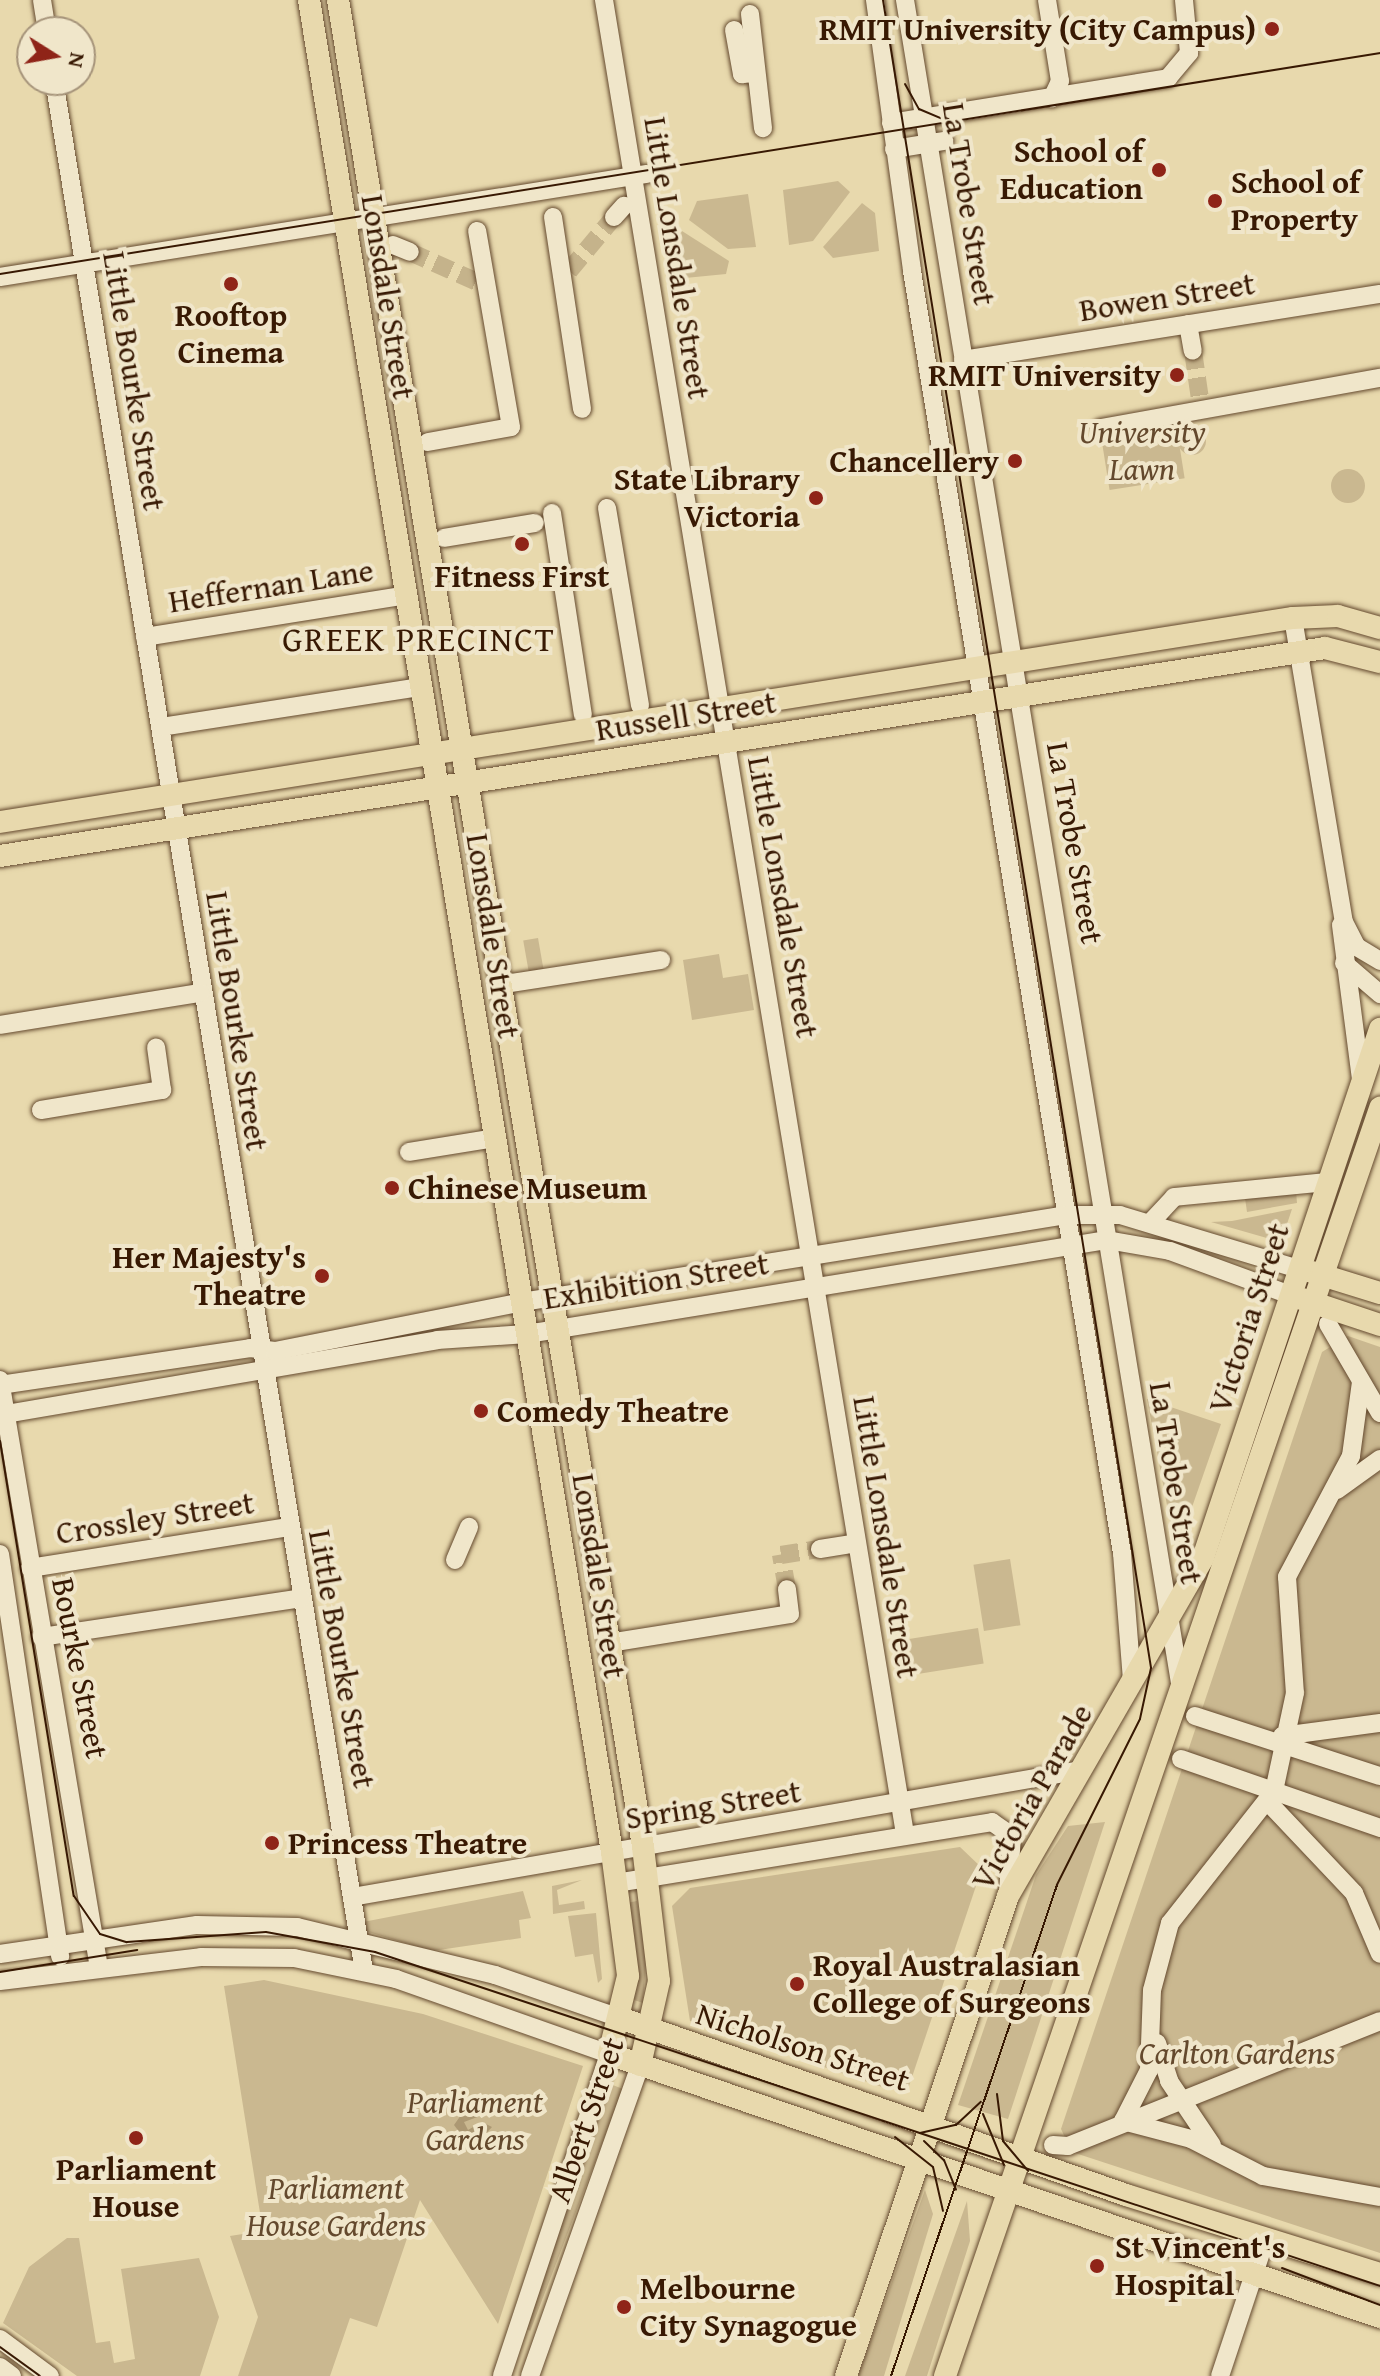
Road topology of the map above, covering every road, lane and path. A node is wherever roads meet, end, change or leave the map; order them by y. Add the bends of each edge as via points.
1 (309, 0) edge
2 (338, 0) edge
3 (604, 0) edge
4 (875, 0) edge
5 (905, 0) edge
6 (1047, 0) edge
7 (1184, 0) edge
8 (750, 14) dead end
9 (734, 30) dead end
10 (756, 73) junction
11 (57, 96) edge
12 (1052, 98) junction
13 (924, 118) junction
14 (891, 123) junction
15 (763, 128) dead end
16 (936, 143) junction
17 (894, 149) junction
18 (640, 176) junction
19 (553, 217) dead end
20 (374, 218) junction
21 (345, 223) junction
22 (477, 231) dead end
23 (85, 264) junction
24 (0, 277) edge
25 (385, 290) junction
26 (1380, 294) edge
27 (358, 295) junction
28 (1188, 324) junction
29 (1193, 351) tunnel mouth
30 (963, 360) junction
31 (1380, 378) edge
32 (582, 409) dead end
33 (405, 421) junction
34 (377, 425) junction
35 (1101, 428) dead end
36 (428, 442) dead end
37 (416, 490) junction
38 (389, 494) junction
39 (607, 508) dead end
40 (552, 513) dead end
41 (535, 523) dead end
42 (444, 538) dead end
43 (406, 595) junction
44 (1293, 618) junction
45 (1380, 628) edge
46 (145, 637) junction
47 (1147, 642) junction
48 (1299, 652) junction
49 (1380, 662) edge
50 (1014, 664) junction
51 (979, 670) junction
52 (1152, 675) junction
53 (420, 687) junction
54 (1019, 695) junction
55 (984, 701) junction
56 (640, 705) dead end
57 (721, 710) junction
58 (583, 715) dead end
59 (161, 727) junction
60 (551, 736) junction
61 (726, 742) junction
62 (459, 751) junction
63 (431, 755) junction
64 (557, 769) junction
65 (256, 784) junction
66 (464, 784) junction
67 (436, 788) junction
68 (173, 799) junction
69 (110, 809) junction
70 (261, 814) junction
71 (470, 816) junction
72 (442, 820) junction
73 (0, 822) edge
74 (178, 826) junction
75 (114, 835) junction
76 (0, 856) edge
77 (1340, 902) junction
78 (489, 934) junction
79 (461, 939) junction
80 (1342, 957) junction
81 (661, 960) dead end
82 (1380, 961) edge
83 (498, 985) junction
84 (200, 993) junction
85 (1380, 994) edge
86 (0, 1025) edge
87 (1380, 1029) edge
88 (156, 1047) dead end
89 (509, 1051) junction
90 (481, 1055) junction
91 (1362, 1084) junction
92 (1380, 1108) edge
93 (41, 1110) dead end
94 (495, 1138) junction
95 (409, 1152) dead end
96 (1328, 1182) junction
97 (1102, 1212) junction
98 (1067, 1215) junction
99 (1151, 1222) junction
100 (1107, 1240) junction
101 (1072, 1244) junction
102 (843, 1250) junction
103 (813, 1255) junction
104 (1299, 1269) junction
105 (698, 1273) junction
106 (1324, 1275) junction
107 (847, 1283) junction
108 (817, 1288) junction
109 (596, 1290) junction
110 (1380, 1293) edge
111 (1290, 1295) junction
112 (551, 1297) junction
113 (522, 1302) junction
114 (1314, 1303) junction
115 (702, 1306) junction
116 (600, 1322) junction
117 (1328, 1324) dead end
118 (1380, 1325) edge
119 (556, 1329) junction
120 (527, 1334) junction
121 (258, 1349) junction
122 (140, 1365) junction
123 (263, 1374) junction
124 (1361, 1382) junction
125 (0, 1383) edge
126 (144, 1391) junction
127 (1380, 1397) edge
128 (1380, 1413) edge
129 (3, 1414) edge
130 (1380, 1459) edge
131 (582, 1487) junction
132 (553, 1492) junction
133 (1323, 1503) junction
134 (289, 1527) junction
135 (469, 1527) dead end
136 (856, 1543) junction
137 (820, 1549) tunnel mouth
138 (0, 1554) edge
139 (455, 1560) dead end
140 (30, 1568) junction
141 (787, 1589) tunnel mouth
142 (301, 1598) junction
143 (1169, 1622) junction
144 (575, 1628) junction
145 (607, 1633) junction
146 (41, 1637) junction
147 (1132, 1688) junction
148 (1182, 1696) junction
149 (1195, 1716) dead end
150 (1380, 1723) edge
151 (1289, 1742) junction
152 (1181, 1759) dead end
153 (1082, 1770) junction
154 (1380, 1776) edge
155 (1271, 1796) junction
156 (901, 1804) junction
157 (1380, 1828) edge
158 (905, 1834) junction
159 (643, 1847) junction
160 (612, 1852) junction
161 (647, 1878) junction
162 (616, 1883) junction
163 (1008, 1896) junction
164 (352, 1897) junction
165 (95, 1939) junction
166 (359, 1940) junction
167 (58, 1945) junction
168 (0, 1954) edge
169 (1380, 1954) edge
170 (99, 1968) junction
171 (364, 1970) junction
172 (62, 1971) junction
173 (0, 1981) edge
174 (620, 2018) junction
175 (1380, 2021) edge
176 (1153, 2024) junction
177 (651, 2029) junction
178 (609, 2054) junction
179 (640, 2065) junction
180 (1178, 2099) junction
181 (927, 2121) junction
182 (1123, 2121) junction
183 (1053, 2145) dead end
184 (1219, 2152) junction
185 (1021, 2155) junction
186 (915, 2157) junction
187 (1006, 2190) junction
188 (1380, 2197) edge
189 (1265, 2241) junction
190 (1254, 2274) junction
191 (1380, 2274) edge
192 (1380, 2317) edge
193 (0, 2339) edge
194 (514, 2339) junction
195 (539, 2349) junction
196 (0, 2367) edge
197 (12, 2376) edge
198 (50, 2376) edge
199 (502, 2376) edge
200 (530, 2376) edge
201 (846, 2376) edge
202 (945, 2376) edge
203 (1220, 2376) edge

1 - 21 main road, Lonsdale Street
2 - 20 main road, Lonsdale Street
3 - 18 street, Little Lonsdale Street
4 - 14 street, La Trobe Street
5 - 13 street, La Trobe Street
6 - 12 street via 1060,81
7 - 12 street via 1189,53 1168,78
8 - 10 street
9 - 10 street via 742,74
10 - 15 street
11 - 23 street, Little Bourke Street
12 - 13 street
13 - 14 street
13 - 16 street, La Trobe Street
14 - 17 street, La Trobe Street
16 - 17 street
16 - 30 street, La Trobe Street
17 - 51 street, La Trobe Street
18 - 20 street
18 - 57 street, Little Lonsdale Street
19 - 32 street via 566,275
20 - 21 street
20 - 25 main road, Lonsdale Street
21 - 23 street
21 - 27 main road, Lonsdale Street
22 - 36 street via 482,284 511,427
23 - 24 street
23 - 46 street, Little Bourke Street
25 - 27 main road
25 - 33 main road, Lonsdale Street
26 - 28 street, Bowen Street
27 - 34 main road, Lonsdale Street
28 - 29 street
28 - 30 street, Bowen Street
30 - 50 street, La Trobe Street
31 - 35 street via 1201,404
33 - 34 main road
33 - 37 main road, Lonsdale Street
34 - 38 main road, Lonsdale Street
37 - 38 main road
37 - 62 main road, Lonsdale Street
38 - 43 main road, Lonsdale Street
39 - 56 street
40 - 58 street
41 - 42 street
43 - 46 street, Heffernan Lane
43 - 53 main road, Lonsdale Street
44 - 45 main road, Russell Street via 1338,616
44 - 47 main road, Russell Street
44 - 48 street
46 - 59 street, Little Bourke Street
47 - 50 main road, Russell Street
47 - 52 main road
48 - 49 main road, Russell Street via 1339,649
48 - 52 main road, Russell Street
48 - 77 street
50 - 51 main road, Russell Street
50 - 54 street, La Trobe Street
51 - 55 street, La Trobe Street
51 - 57 main road, Russell Street
52 - 54 main road, Russell Street
53 - 59 street
53 - 63 main road, Lonsdale Street
54 - 55 main road, Russell Street
54 - 97 street, La Trobe Street
55 - 61 main road, Russell Street
55 - 98 street, La Trobe Street
57 - 60 main road, Russell Street
57 - 61 street, Little Lonsdale Street
59 - 68 street, Little Bourke Street
60 - 62 main road, Russell Street
60 - 64 main road
61 - 64 main road, Russell Street
61 - 103 street, Little Lonsdale Street
62 - 63 main road, Russell Street
62 - 66 main road, Lonsdale Street
63 - 65 main road, Russell Street
63 - 67 main road, Lonsdale Street
64 - 66 main road, Russell Street
65 - 68 main road, Russell Street
65 - 70 main road
66 - 67 main road, Russell Street
66 - 71 main road, Lonsdale Street
67 - 70 main road, Russell Street
67 - 72 main road, Lonsdale Street
68 - 69 main road, Russell Street
68 - 74 street, Little Bourke Street
69 - 73 main road, Russell Street
69 - 75 main road
70 - 74 main road, Russell Street
71 - 72 main road
71 - 78 main road, Lonsdale Street
72 - 79 main road, Lonsdale Street
74 - 75 main road, Russell Street
74 - 84 street, Little Bourke Street
75 - 76 main road, Russell Street
77 - 80 street
77 - 82 street via 1353,943
78 - 79 main road
78 - 83 main road, Lonsdale Street
79 - 90 main road, Lonsdale Street
80 - 85 street via 1353,977
80 - 91 street
81 - 83 street
83 - 89 main road, Lonsdale Street
84 - 86 street
84 - 121 street, Little Bourke Street
87 - 91 main road, Victoria Street
88 - 93 street via 162,1090
89 - 90 main road
89 - 112 main road, Lonsdale Street
90 - 94 main road, Lonsdale Street
91 - 96 main road, Victoria Street
92 - 106 main road, Victoria Street
94 - 95 street
94 - 113 main road, Lonsdale Street
96 - 99 street via 1174,1197
96 - 104 main road, Victoria Street
97 - 98 street, Exhibition Street
97 - 99 street, Exhibition Street
97 - 100 street, La Trobe Street
98 - 101 street, La Trobe Street
98 - 102 street, Exhibition Street
99 - 104 street, Exhibition Street
100 - 101 street, Exhibition Street
100 - 111 street, Exhibition Street via 1157,1247
100 - 143 street, La Trobe Street
101 - 107 street, Exhibition Street
101 - 147 street, La Trobe Street via 1128,1599
102 - 103 street, Exhibition Street
102 - 107 street
103 - 105 street, Exhibition Street
103 - 108 street, Little Lonsdale Street
104 - 106 main road, Exhibition Street
104 - 111 main road, Victoria Street
105 - 109 street, Exhibition Street
105 - 115 street
106 - 110 main road, Exhibition Street
106 - 114 main road, Victoria Street
107 - 108 street, Exhibition Street
108 - 115 street, Exhibition Street
108 - 136 street, Little Lonsdale Street
109 - 112 street, Exhibition Street
109 - 116 street
111 - 114 main road, Exhibition Street
111 - 143 main road, Victoria Street via 1211,1536
112 - 113 street, Exhibition Street
112 - 119 main road, Lonsdale Street
113 - 120 main road, Lonsdale Street
113 - 121 street, Exhibition Street via 383,1333
114 - 118 main road, Exhibition Street
114 - 148 main road, Victoria Street
115 - 116 street, Exhibition Street
116 - 119 street, Exhibition Street
117 - 124 street
119 - 120 street, Exhibition Street
119 - 131 main road, Lonsdale Street
120 - 123 street, Exhibition Street via 437,1340
120 - 132 main road, Lonsdale Street
121 - 122 street, Exhibition Street
121 - 123 street, Little Bourke Street
122 - 125 street, Exhibition Street
122 - 126 street
123 - 126 street, Exhibition Street
123 - 134 street, Little Bourke Street
124 - 127 street
124 - 128 street
124 - 133 street via 1351,1456
125 - 129 street, Bourke Street
126 - 129 street, Exhibition Street
129 - 140 street, Bourke Street
130 - 133 street
131 - 132 main road
131 - 145 main road, Lonsdale Street
132 - 144 main road, Lonsdale Street
133 - 151 street via 1287,1577 1295,1693
134 - 140 street, Crossley Street
134 - 142 street, Little Bourke Street
135 - 139 street
136 - 137 street
136 - 156 street, Little Lonsdale Street
138 - 167 street, Bourke Street
140 - 146 street, Bourke Street
141 - 145 street via 790,1614
142 - 146 street
142 - 164 street, Little Bourke Street
143 - 147 main road, Victoria Parade
143 - 148 street, La Trobe Street
144 - 145 main road
144 - 160 main road, Lonsdale Street
145 - 159 main road, Lonsdale Street
146 - 165 street, Bourke Street
147 - 153 main road, Victoria Parade
148 - 185 main road via 1099,1912
149 - 151 street
150 - 151 street
151 - 154 street
151 - 155 street
152 - 155 street
153 - 156 street, Spring Street
153 - 163 main road, Victoria Parade
155 - 157 street
155 - 169 street via 1354,1893
155 - 176 street via 1170,1923 1159,1952
156 - 158 street, Little Lonsdale Street
156 - 159 street, Spring Street
158 - 161 street, Spring Street
158 - 163 street, Spring Street via 984,1823 1007,1827
159 - 160 street, Spring Street
159 - 161 main road, Lonsdale Street
160 - 162 main road, Lonsdale Street
160 - 164 street, Spring Street
161 - 162 street, Spring Street
161 - 177 main road, Albert Street via 659,1981
162 - 174 main road, Albert Street via 628,1976
163 - 181 main road, Victoria Parade
164 - 166 street, Little Bourke Street
165 - 166 street, Nicholson Street via 197,1925 297,1927
165 - 167 street
165 - 170 street, Bourke Street
166 - 171 street, Little Bourke Street
166 - 174 street, Nicholson Street
167 - 168 street
167 - 172 street, Bourke Street
170 - 171 street, Nicholson Street via 215,1957 294,1958
170 - 172 street
171 - 178 street, Nicholson Street
172 - 173 street
174 - 177 main road, Nicholson Street
174 - 178 main road, Albert Street
175 - 180 street
176 - 180 street
176 - 182 street via 1149,2070
177 - 179 main road, Albert Street
177 - 181 main road, Nicholson Street
178 - 179 main road, Nicholson Street
178 - 194 street, Albert Street
179 - 186 main road, Nicholson Street
179 - 195 street, Albert Street
180 - 182 street
180 - 184 street
181 - 185 main road, Nicholson Street
181 - 186 main road, Victoria Parade
182 - 183 street via 1068,2146
182 - 184 street
184 - 188 street via 1293,2184
185 - 187 main road
185 - 189 main road, Nicholson Street
186 - 187 main road, Nicholson Street
186 - 201 main road, Victoria Parade
187 - 190 main road, Nicholson Street
187 - 202 main road
189 - 190 street
189 - 191 main road, Nicholson Street
190 - 192 main road, Nicholson Street
190 - 203 street
193 - 198 street
194 - 195 street
194 - 199 street, Albert Street
195 - 200 street, Albert Street
196 - 197 street

